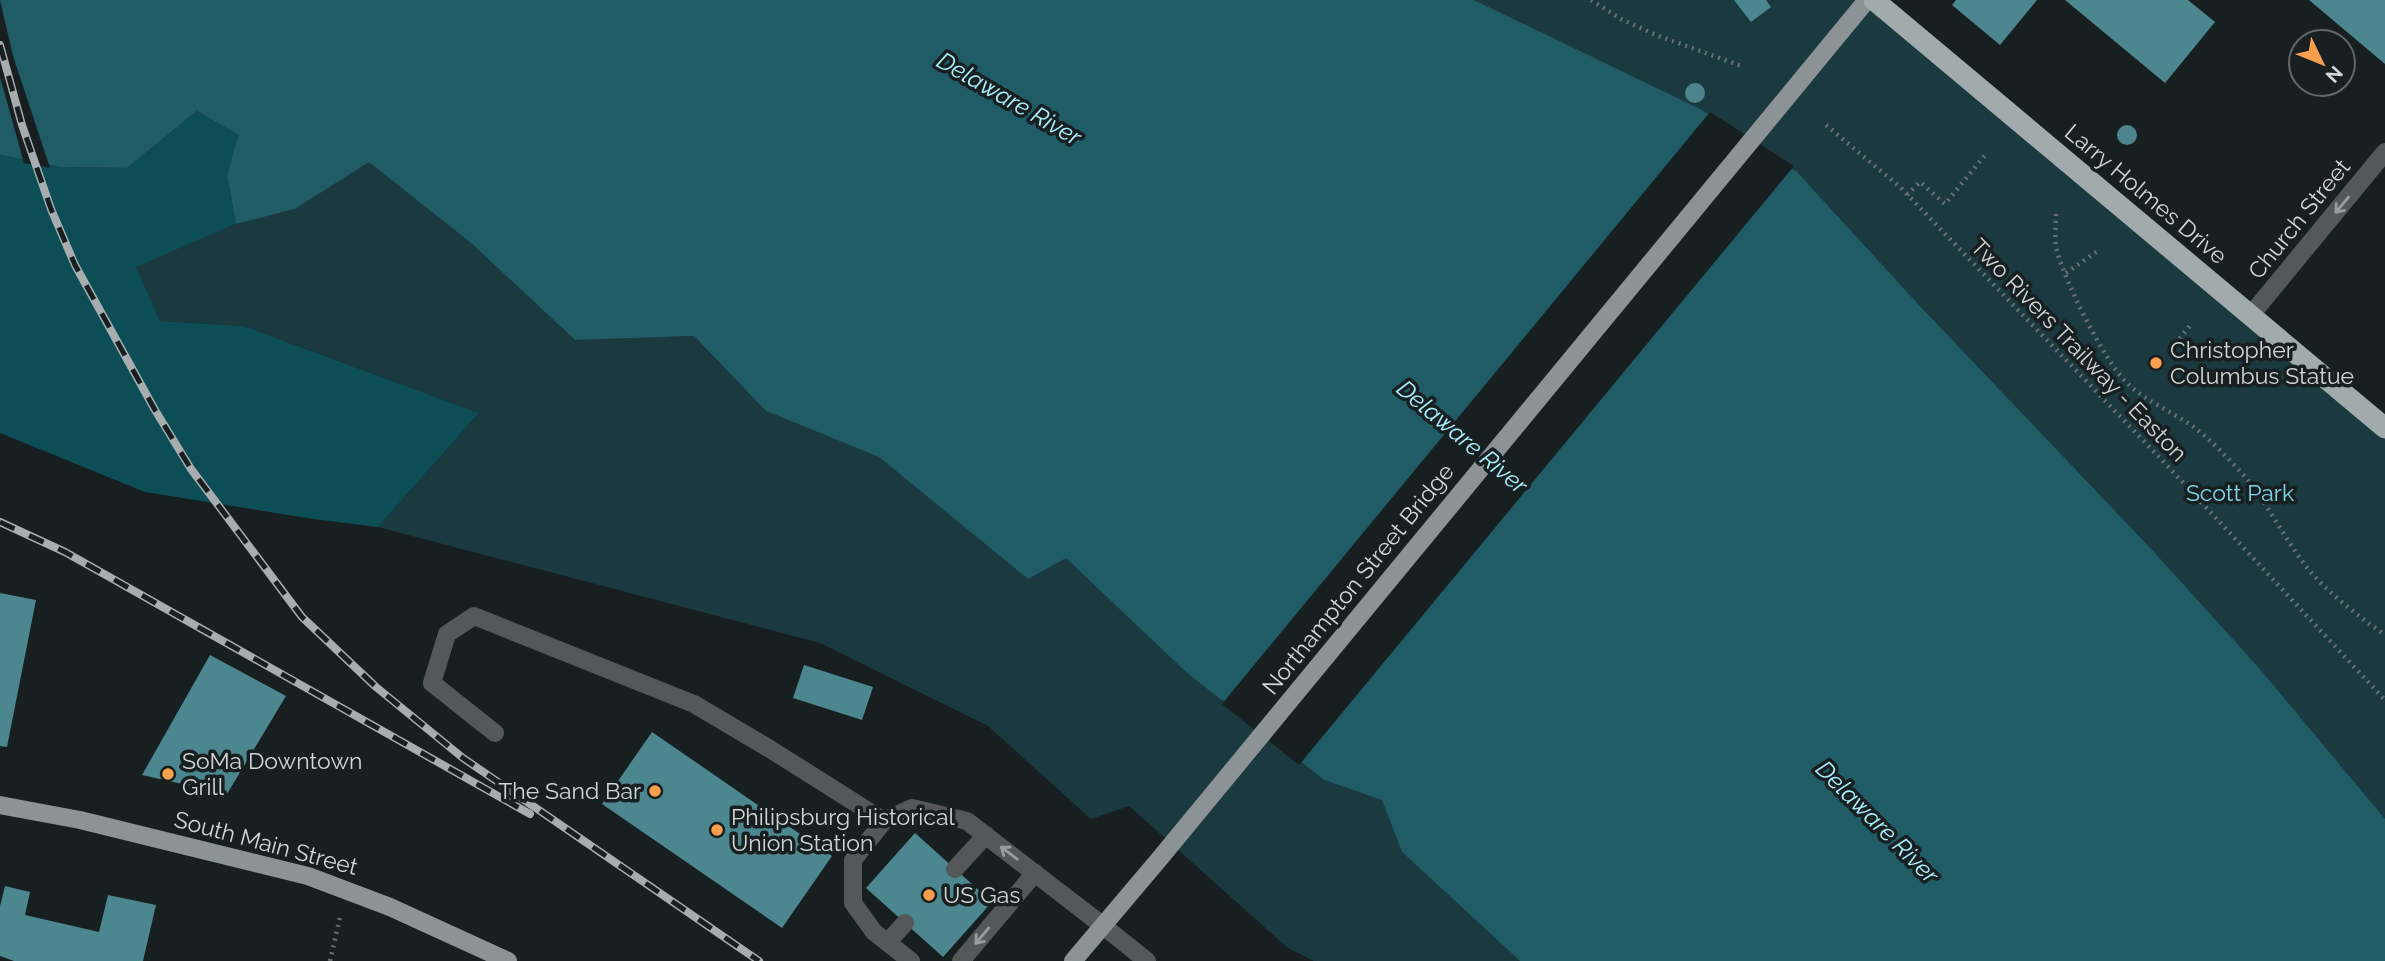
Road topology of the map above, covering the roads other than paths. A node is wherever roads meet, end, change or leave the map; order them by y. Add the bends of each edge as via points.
1 (1867, 0) edge
2 (1874, 0) edge
3 (2385, 152) edge
4 (2250, 316) junction
5 (2385, 428) edge
6 (495, 733) dead end
7 (0, 805) edge
8 (884, 821) junction
9 (986, 835) junction
10 (955, 869) dead end
11 (1035, 873) junction
12 (905, 923) dead end
13 (1102, 925) junction
14 (888, 942) junction
15 (508, 961) edge
16 (911, 961) edge
17 (961, 961) edge
18 (1073, 961) edge
19 (1147, 961) edge

1 - 13 main road, Northampton Street Bridge
2 - 4 highway, Larry Holmes Drive
3 -> 4 street, Church Street
4 - 5 highway, Larry Holmes Drive
6 - 8 street via 432,683 447,634 474,616 694,704
7 - 15 main road, South Main Street via 308,876
8 - 9 street via 912,808 967,821
8 - 14 street via 853,860 853,903 874,932
9 - 10 street
11 -> 9 street
11 - 13 street
11 -> 17 street
12 - 14 street
13 - 18 main road, Northampton Street Bridge
13 - 19 street
14 - 16 street

